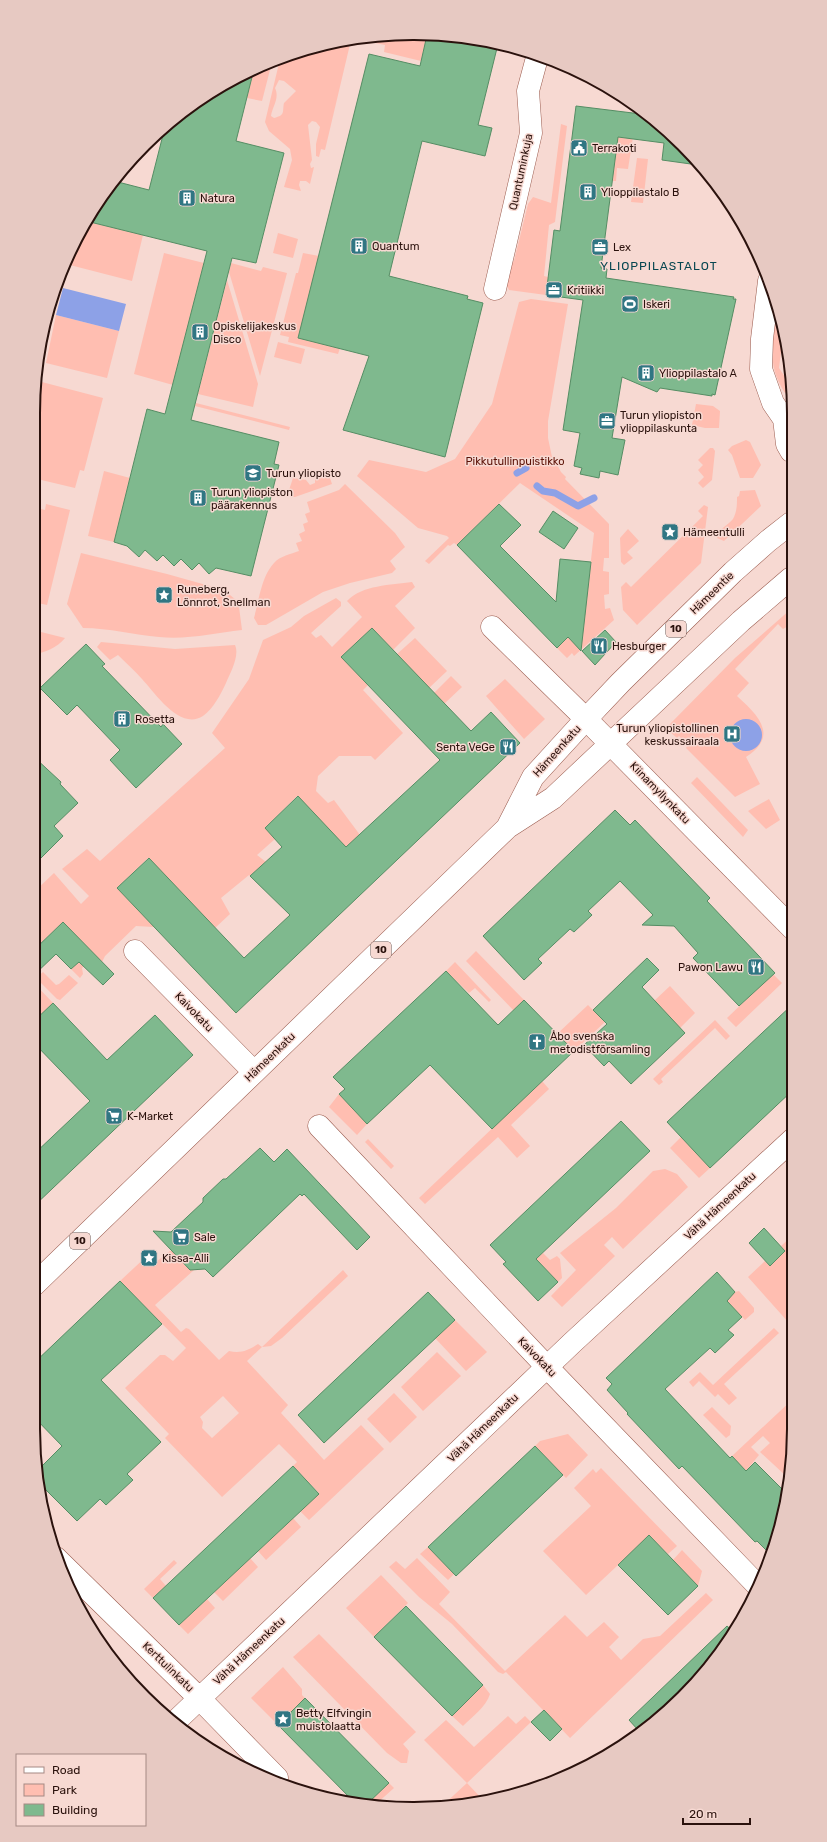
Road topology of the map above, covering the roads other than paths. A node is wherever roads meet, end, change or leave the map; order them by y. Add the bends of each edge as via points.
1 (536, 61) edge
2 (495, 289) dead end
3 (767, 295) edge
4 (787, 420) edge
5 (787, 526) edge
6 (787, 581) edge
7 (492, 627) dead end
8 (586, 719) junction
9 (611, 743) junction
10 (508, 827) junction
11 (787, 923) edge
12 (135, 951) dead end
13 (254, 1072) junction
14 (319, 1126) dead end
15 (787, 1145) edge
16 (40, 1279) edge
17 (547, 1367) junction
18 (67, 1569) edge
19 (754, 1582) edge
20 (200, 1698) junction
21 (178, 1719) edge
22 (276, 1776) edge

1 - 2 main road, Quantuminkuja via 528,91 531,133
3 - 4 main road via 761,369 773,402
5 - 8 main road, Hämeentie / 10 via 734,572
6 - 9 main road, 10
7 - 8 main road, Kiinamyllynkatu
8 - 9 main road, Kiinamyllynkatu
8 - 10 main road, Hämeenkatu / 10 via 533,777
9 - 10 main road, Hämeenkatu / 10 via 553,798
9 - 11 main road, Kiinamyllynkatu
10 - 13 main road, Hämeenkatu / 10
12 - 13 main road, Kaivokatu
13 - 16 main road, Hämeenkatu / 10
14 - 17 main road, Kaivokatu
15 - 17 main road, Vähä Hämeenkatu
17 - 19 main road, Kaivokatu
17 - 20 main road, Vähä Hämeenkatu
18 - 20 main road, Kerttulinkatu
20 - 21 main road, Vähä Hämeenkatu
20 - 22 main road, Kerttulinkatu

